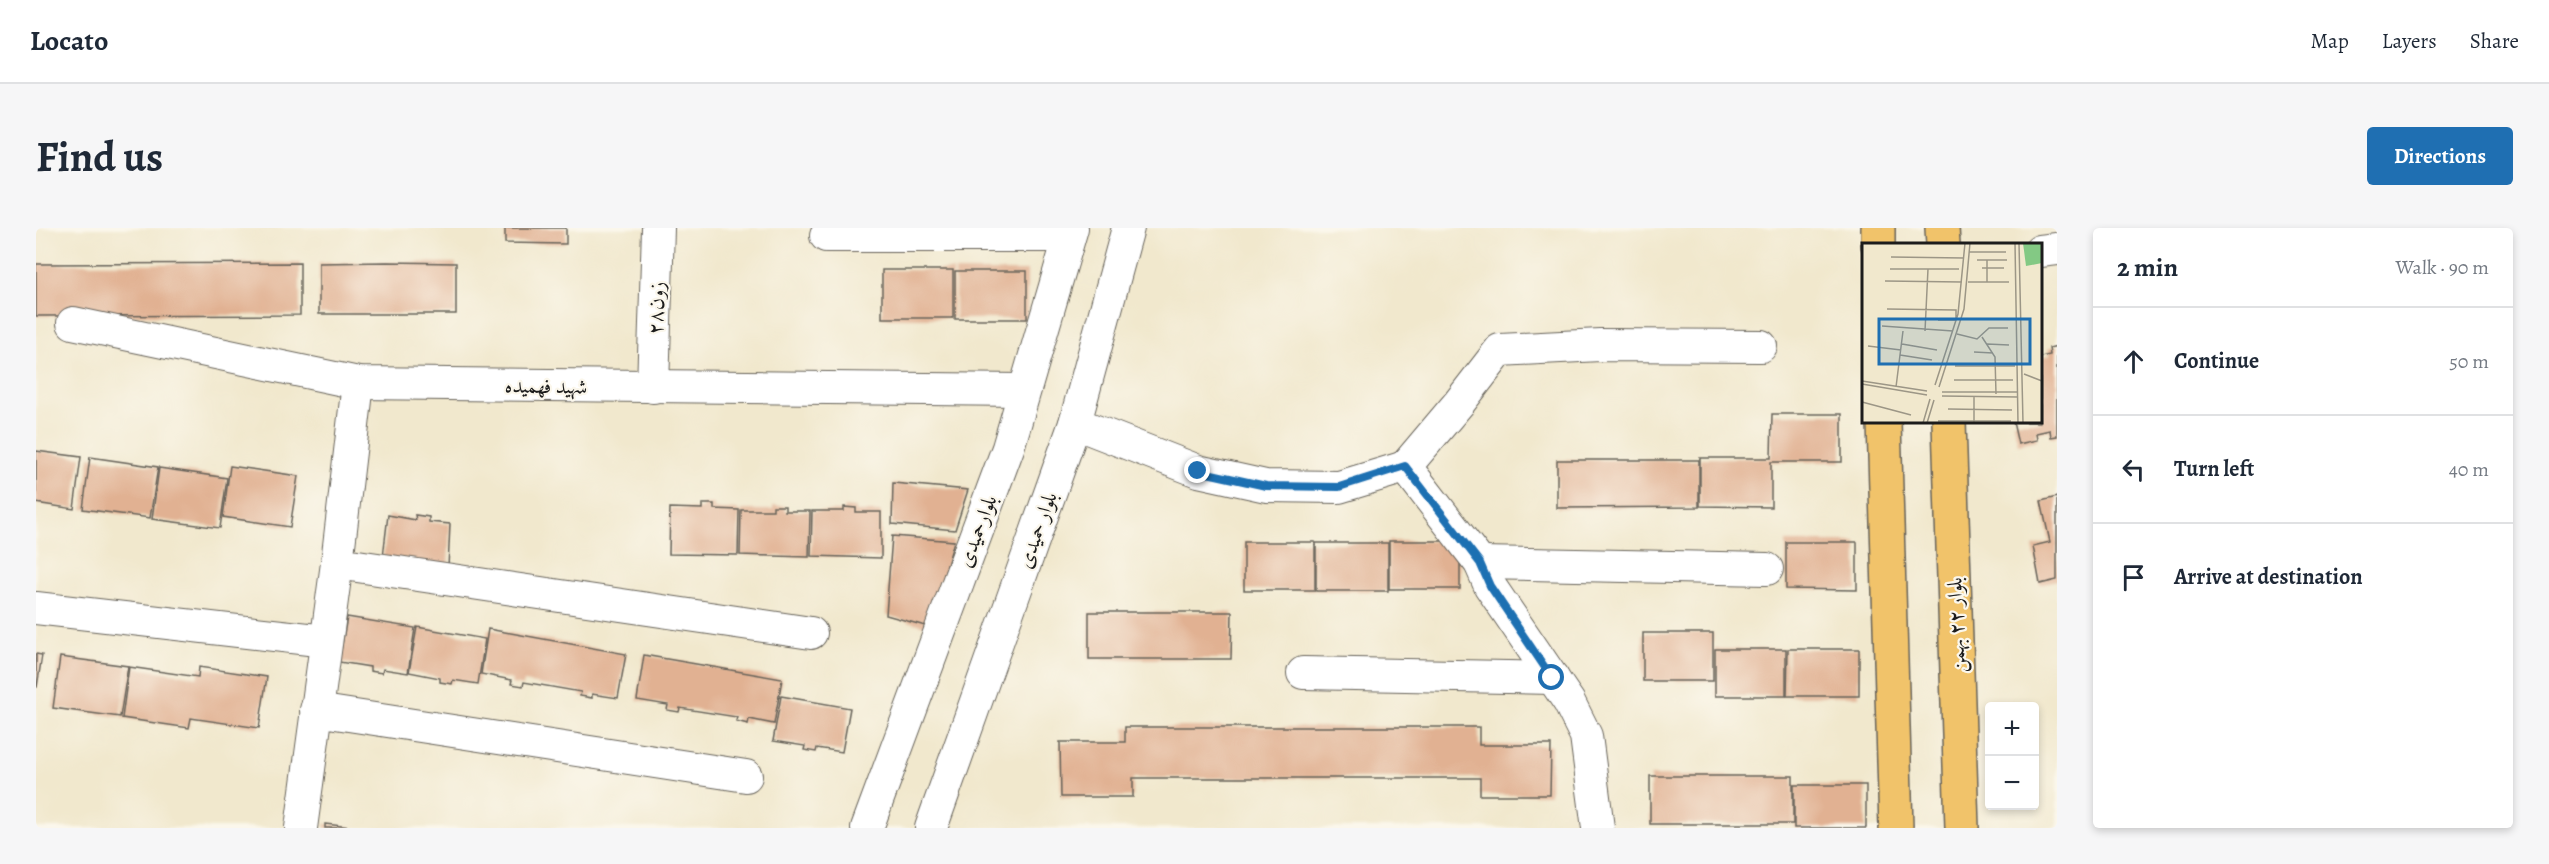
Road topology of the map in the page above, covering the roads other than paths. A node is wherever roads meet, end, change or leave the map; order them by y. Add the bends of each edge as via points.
1 (658, 228) edge
2 (1066, 228) edge
3 (1072, 228) edge
4 (1128, 228) edge
5 (1942, 228) edge
6 (826, 236) dead end
7 (1943, 243) edge
8 (2057, 249) edge
9 (2042, 251) edge
10 (73, 323) dead end
11 (1761, 346) dead end
12 (358, 383) junction
13 (653, 387) junction
14 (1024, 390) junction
15 (1075, 423) junction
16 (1884, 423) edge
17 (1949, 423) edge
18 (1405, 466) junction
19 (337, 563) junction
20 (1480, 563) junction
21 (1767, 569) dead end
22 (36, 608) edge
23 (811, 633) dead end
24 (326, 641) junction
25 (1303, 673) dead end
26 (1552, 678) junction
27 (316, 710) junction
28 (746, 777) dead end
29 (301, 828) edge
30 (867, 828) edge
31 (931, 828) edge
32 (1598, 828) edge
33 (1896, 828) edge
34 (1962, 828) edge

1 - 13 street, زون۲۸
2 - 6 street via 1065,236
3 - 14 street, بلوارحمیدی
4 - 15 street, بلوار حمیدی
5 - 7 main road
8 - 9 street
10 - 12 street, شهید فهمیده
11 - 18 street via 1600,345 1500,350
12 - 13 street, شهید فهمیده
12 - 19 street
13 - 14 street, شهید فهمیده
14 - 30 street, بلوارحمیدی via 1008,448
15 - 18 street via 1198,471 1266,486 1339,487
15 - 31 street, بلوار حمیدی
16 - 33 main road
17 - 34 main road, بلوار ۲۲ بهمن
18 - 20 street
19 - 23 street
19 - 24 street
20 - 21 street
20 - 26 street via 1490,586
22 - 24 street
24 - 27 street
25 - 26 street
26 - 32 street via 1586,736
27 - 28 street
27 - 29 street

